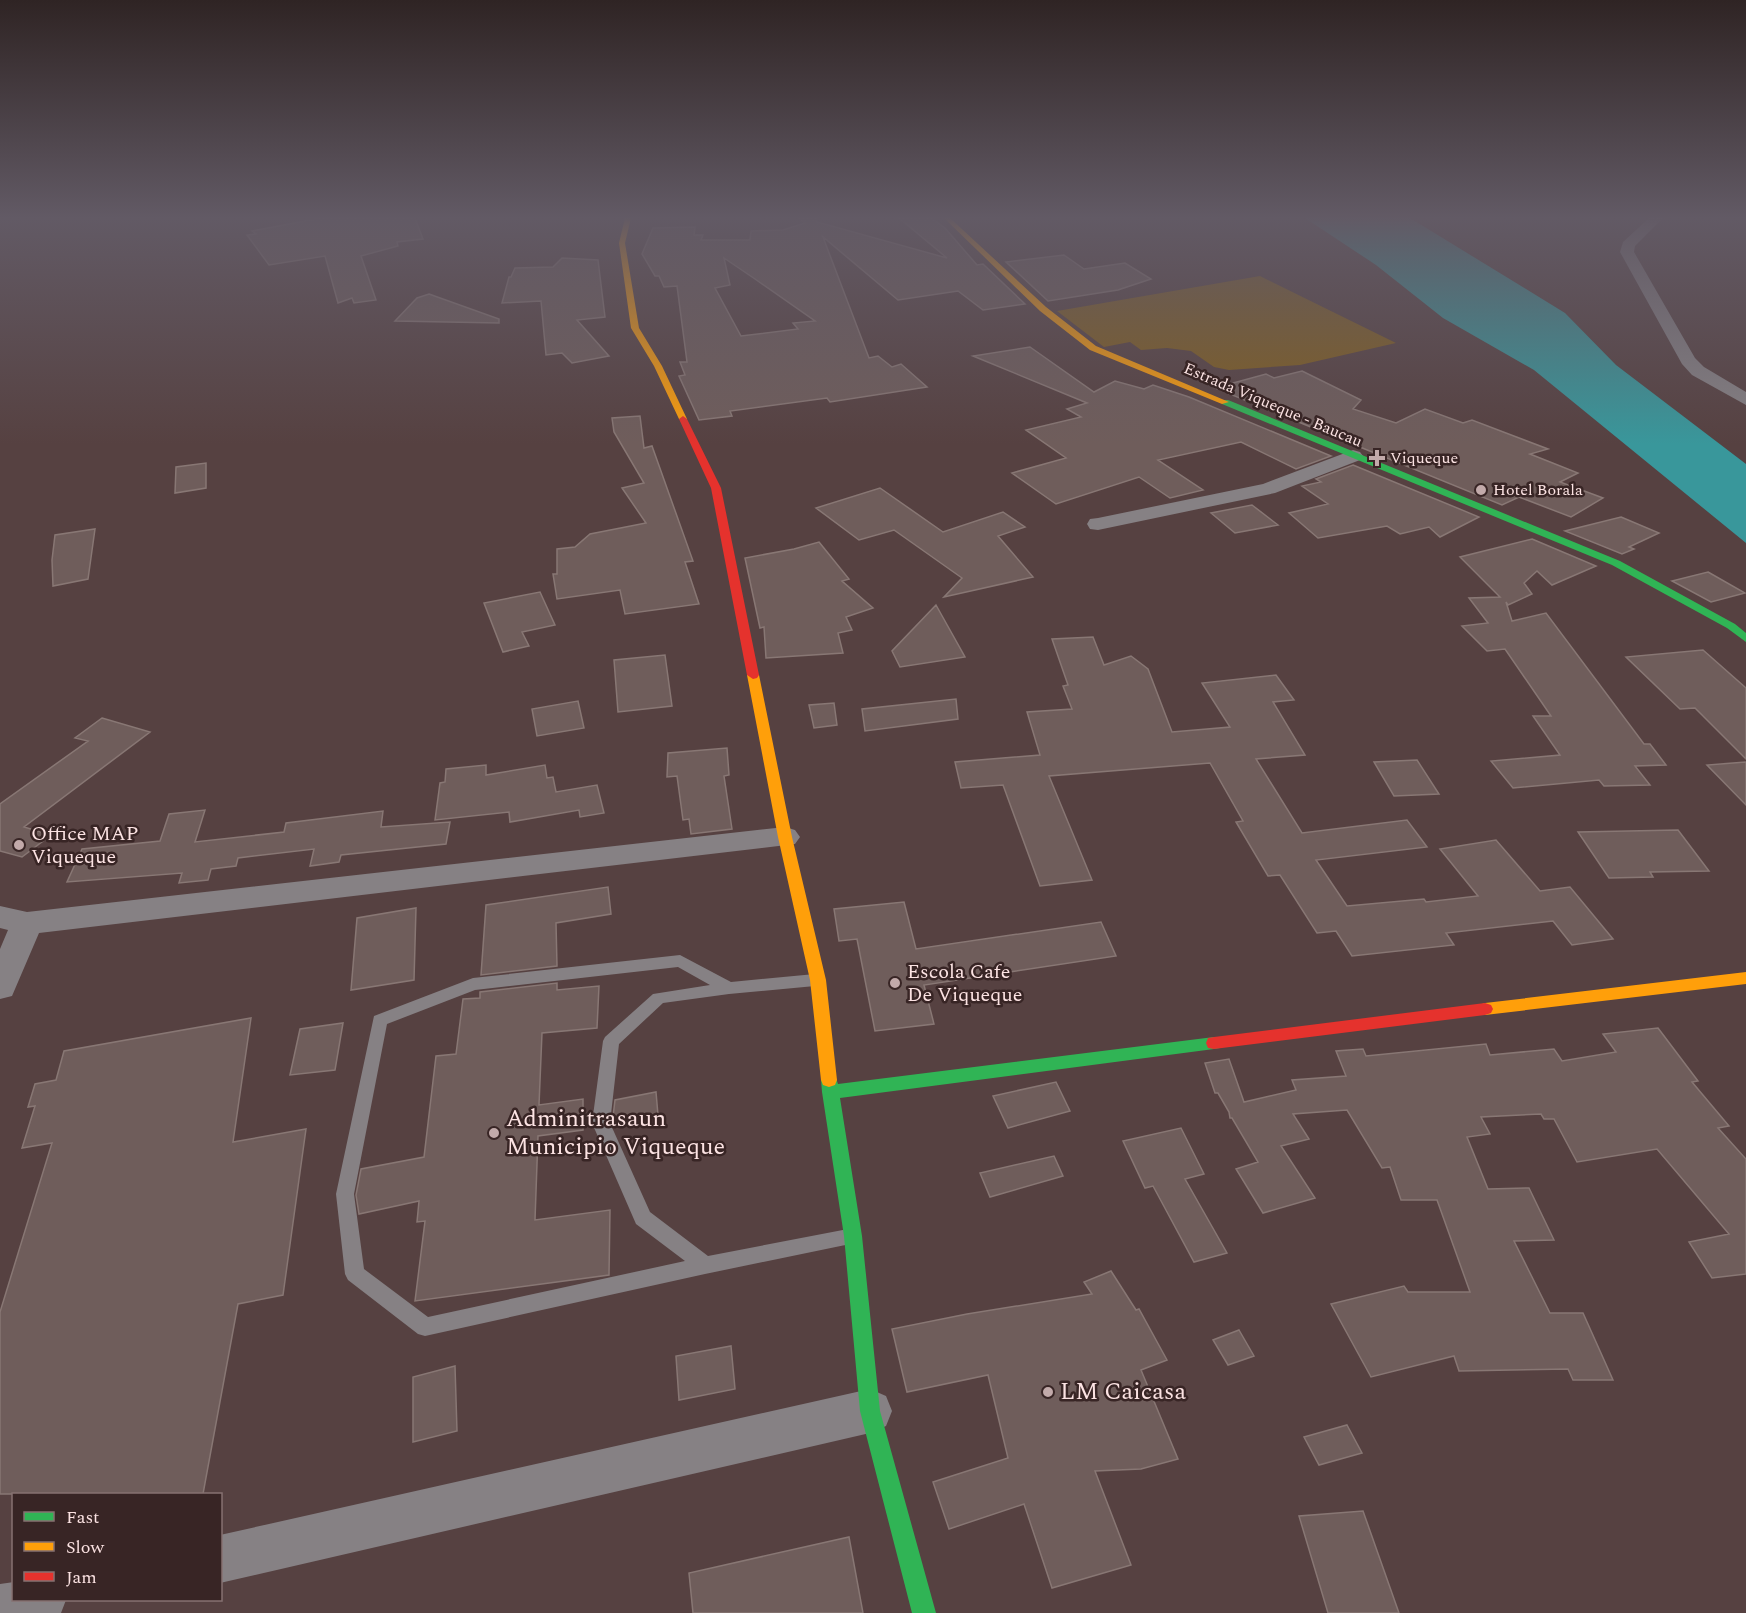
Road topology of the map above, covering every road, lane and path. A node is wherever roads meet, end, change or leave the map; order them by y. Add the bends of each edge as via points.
1 (630, 293) edge
2 (1026, 293) edge
3 (1650, 293) edge
4 (1746, 400) edge
5 (1353, 456) junction
6 (1098, 524) dead end
7 (1746, 639) edge
8 (785, 837) junction
9 (13, 920) edge
10 (1746, 978) edge
11 (818, 980) junction
12 (0, 987) edge
13 (729, 988) junction
14 (830, 1092) junction
15 (853, 1236) junction
16 (705, 1265) junction
17 (870, 1411) junction
18 (222, 1559) edge
19 (34, 1601) edge
20 (0, 1609) edge
21 (924, 1613) edge

1 - 8 street via 635,328 658,366 716,488
2 - 5 street, Estrada Viqueque - Baucau via 1093,348
3 - 4 street via 1698,372
5 - 6 street via 1268,489
5 - 7 street, Estrada Viqueque - Baucau via 1616,563 1731,626
8 - 9 street
8 - 11 street
9 - 12 street
10 - 14 street
11 - 13 lane
11 - 14 street
13 - 16 lane via 659,998 610,1041 600,1124 643,1218
13 - 16 lane via 680,961 473,984 380,1020 345,1194 355,1274 425,1327
14 - 15 street
15 - 16 lane
15 - 17 street
17 - 18 street
17 - 21 street
19 - 20 street

